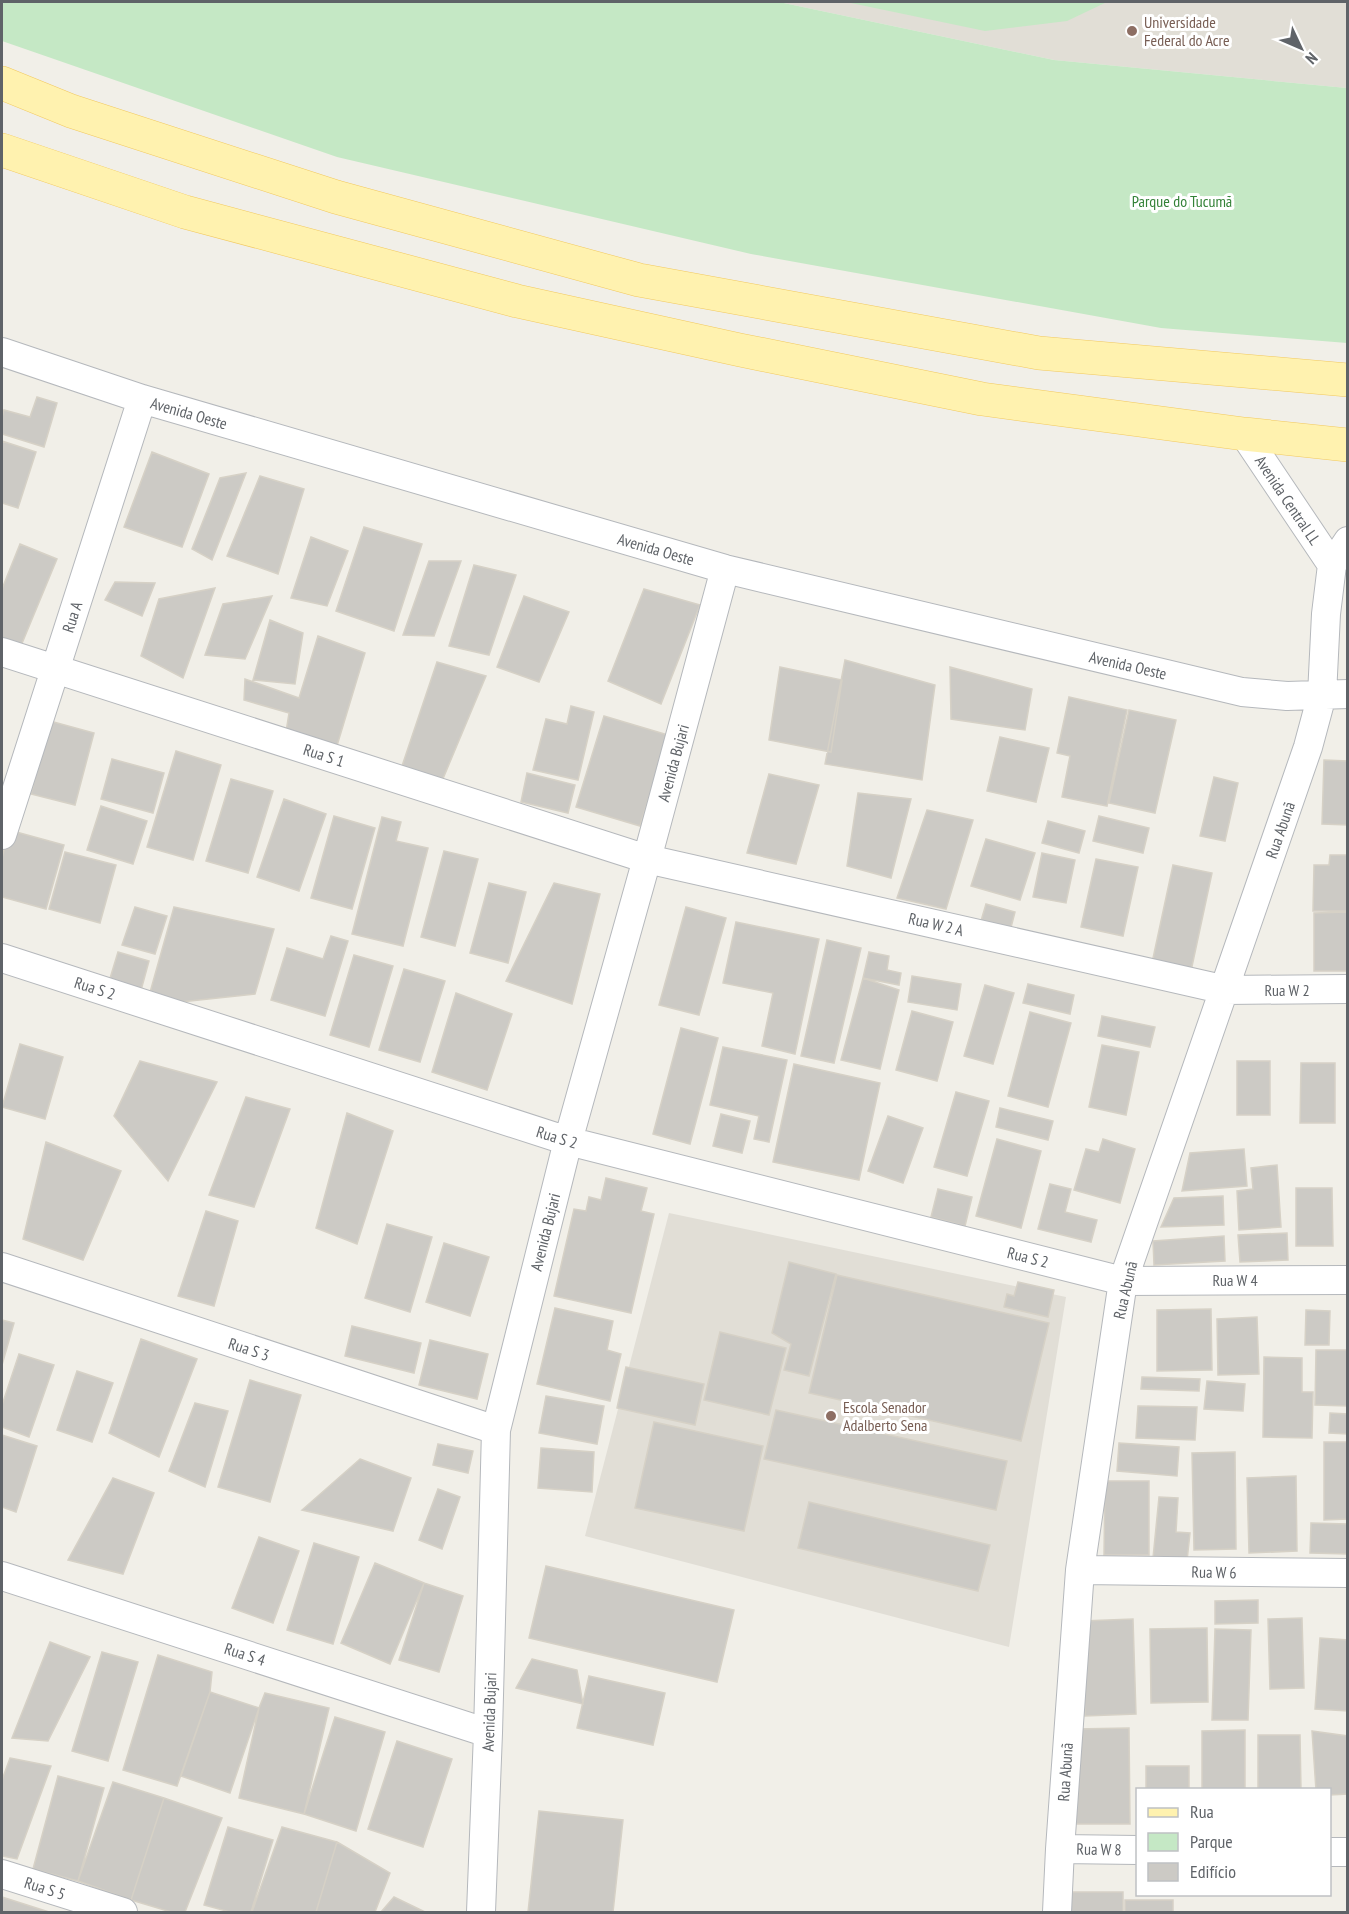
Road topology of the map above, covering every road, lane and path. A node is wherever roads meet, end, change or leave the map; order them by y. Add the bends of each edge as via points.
1 (2, 83) edge
2 (2, 150) edge
3 (2, 352) edge
4 (1347, 380) edge
5 (142, 399) junction
6 (1244, 434) junction
7 (1347, 445) edge
8 (1347, 541) edge
9 (1332, 566) junction
10 (725, 569) junction
11 (2, 652) edge
12 (55, 669) junction
13 (1335, 695) edge
14 (2, 835) edge
15 (647, 859) junction
16 (2, 958) edge
17 (1347, 989) edge
18 (1226, 990) junction
19 (568, 1141) junction
20 (2, 1267) edge
21 (1347, 1280) edge
22 (1123, 1281) junction
23 (496, 1430) junction
24 (1080, 1570) junction
25 (1347, 1573) edge
26 (2, 1576) edge
27 (488, 1733) junction
28 (1060, 1849) junction
29 (1136, 1850) edge
30 (1331, 1852) edge
31 (1347, 1852) edge
32 (2, 1874) edge
33 (123, 1912) edge
34 (481, 1912) edge
35 (1057, 1912) edge

1 - 4 main road via 71,111 336,197 639,280 1039,353
2 - 6 main road via 185,212 517,302 982,399
3 - 5 street, Avenida Oeste
5 - 10 street, Avenida Oeste
5 - 12 street, Rua A
6 - 7 main road
6 - 9 street, Avenida Central LL
8 - 9 street
9 - 13 street via 1326,614
10 - 13 street, Avenida Oeste via 1242,692
10 - 15 street, Avenida Bujari
11 - 12 street, Rua S 1
12 - 14 street, Rua A
12 - 15 street, Rua S 1
13 - 18 street, Rua Abunã via 1308,747
15 - 18 street, Rua W 2 A
15 - 19 street, Avenida Bujari
16 - 19 street, Rua S 2
17 - 18 street, Rua W 2
18 - 22 street, Rua Abunã
19 - 22 street, Rua S 2
19 - 23 street, Avenida Bujari
20 - 23 street, Rua S 3
21 - 22 street, Rua W 4
22 - 24 street, Rua Abunã
23 - 27 street, Avenida Bujari
24 - 25 street, Rua W 6
24 - 28 street, Rua Abunã
26 - 27 street, Rua S 4
27 - 34 street, Avenida Bujari
28 - 29 street, Rua W 8
28 - 35 street, Rua Abunã
30 - 31 street
32 - 33 street, Rua S 5

